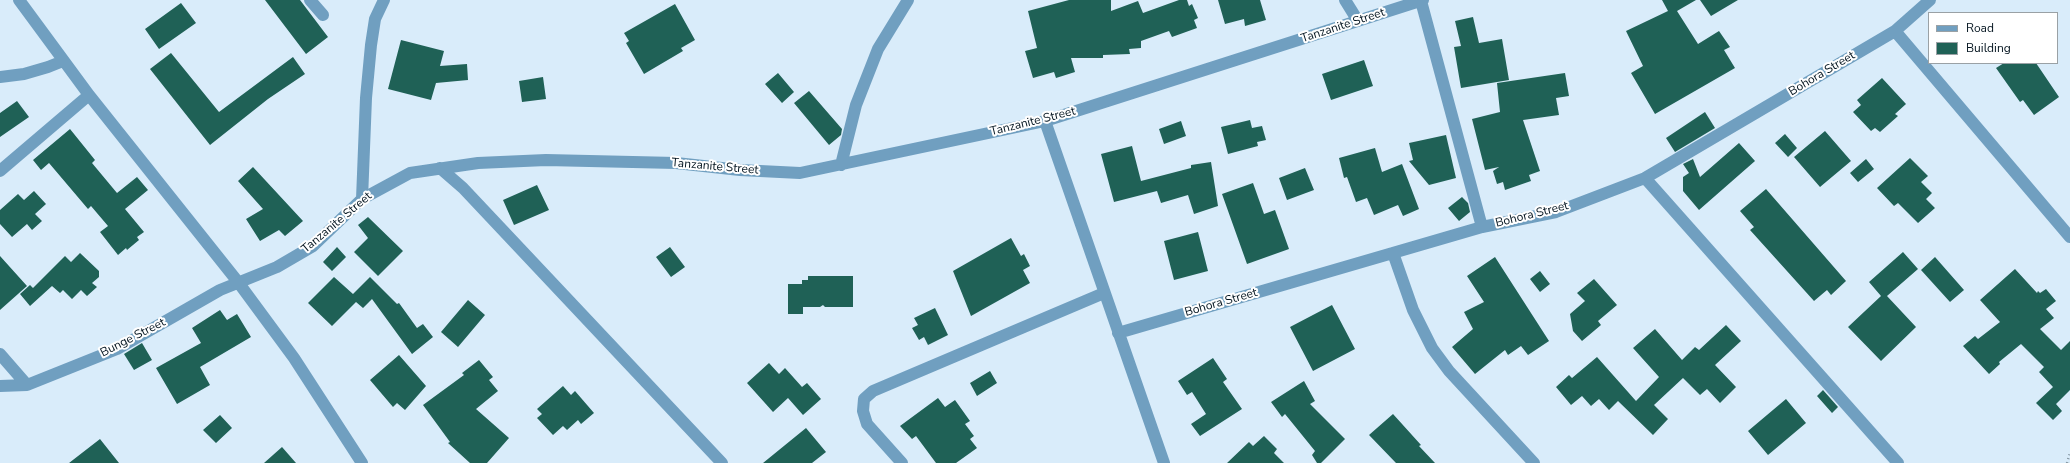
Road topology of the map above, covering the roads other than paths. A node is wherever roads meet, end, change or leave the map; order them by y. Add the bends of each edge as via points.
1 (19, 0) edge
2 (310, 0) edge
3 (384, 0) edge
4 (908, 0) edge
5 (1345, 0) edge
6 (1422, 0) edge
7 (1930, 0) edge
8 (323, 16) dead end
9 (1358, 21) junction
10 (1895, 31) junction
11 (63, 61) junction
12 (0, 77) edge
13 (89, 95) junction
14 (1045, 121) junction
15 (841, 165) junction
16 (440, 168) junction
17 (0, 171) edge
18 (1645, 178) junction
19 (362, 199) junction
20 (1482, 227) junction
21 (2070, 237) edge
22 (1393, 253) junction
23 (238, 282) junction
24 (1104, 293) junction
25 (1118, 333) junction
26 (0, 354) edge
27 (27, 385) junction
28 (0, 386) edge
29 (362, 463) edge
30 (722, 463) edge
31 (902, 463) edge
32 (1164, 463) edge
33 (1534, 463) edge
34 (1898, 463) edge

1 - 11 street
2 - 8 street
3 - 19 street via 375,19 371,45
4 - 15 street via 878,49 856,105
5 - 9 street
6 - 9 street, Tanzanite Street
6 - 20 street
7 - 10 street, Bohora Street
9 - 14 street, Tanzanite Street
10 - 18 street, Bohora Street
10 - 21 street
11 - 12 street via 24,74
11 - 13 street
13 - 17 street
13 - 23 street
14 - 15 street, Tanzanite Street
14 - 24 street
15 - 16 street, Tanzanite Street via 800,173 593,160 546,160
16 - 19 street, Tanzanite Street via 410,173
16 - 30 street via 463,188
18 - 20 street, Bohora Street via 1556,212
18 - 34 street
19 - 23 street, Tanzanite Street via 313,246 277,267
20 - 22 street, Bohora Street
22 - 25 street, Bohora Street
22 - 33 street via 1413,310 1432,348 1449,371
23 - 27 street, Bunge Street via 117,349
23 - 29 street via 294,358
24 - 25 street
24 - 31 street via 873,391 864,399 866,424
25 - 32 street
26 - 27 street
27 - 28 street, Bunge Street

